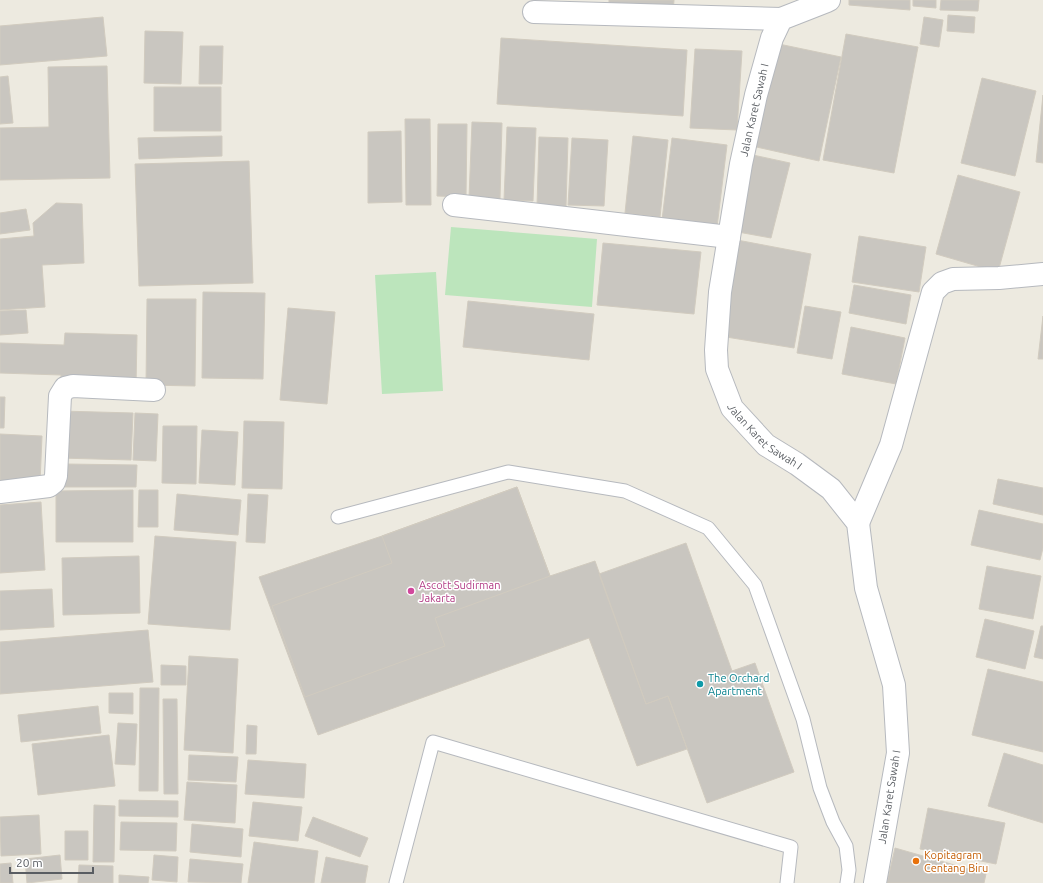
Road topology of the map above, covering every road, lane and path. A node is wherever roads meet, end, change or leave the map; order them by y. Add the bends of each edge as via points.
1 (829, 0) edge
2 (534, 12) dead end
3 (781, 19) junction
4 (454, 205) dead end
5 (729, 237) junction
6 (1043, 274) edge
7 (154, 390) dead end
8 (0, 492) edge
9 (338, 517) dead end
10 (858, 523) junction
11 (396, 883) edge
12 (787, 883) edge
13 (846, 883) edge
14 (875, 883) edge

1 - 3 street
2 - 3 street
3 - 5 street, Jalan Karet Sawah I via 772,38 756,95
4 - 5 street
5 - 10 street, Jalan Karet Sawah I via 720,292 716,350 717,369 732,408 766,445 831,488
6 - 10 street via 953,279 942,283 933,292 891,445
7 - 8 street via 73,386 65,388 60,396 54,482 49,486
9 - 13 lane via 508,472 625,491 708,528 755,585 803,719 820,788 833,822 846,846 849,870
10 - 14 street, Jalan Karet Sawah I via 866,588 894,685 898,753
11 - 12 lane via 433,742 791,847

